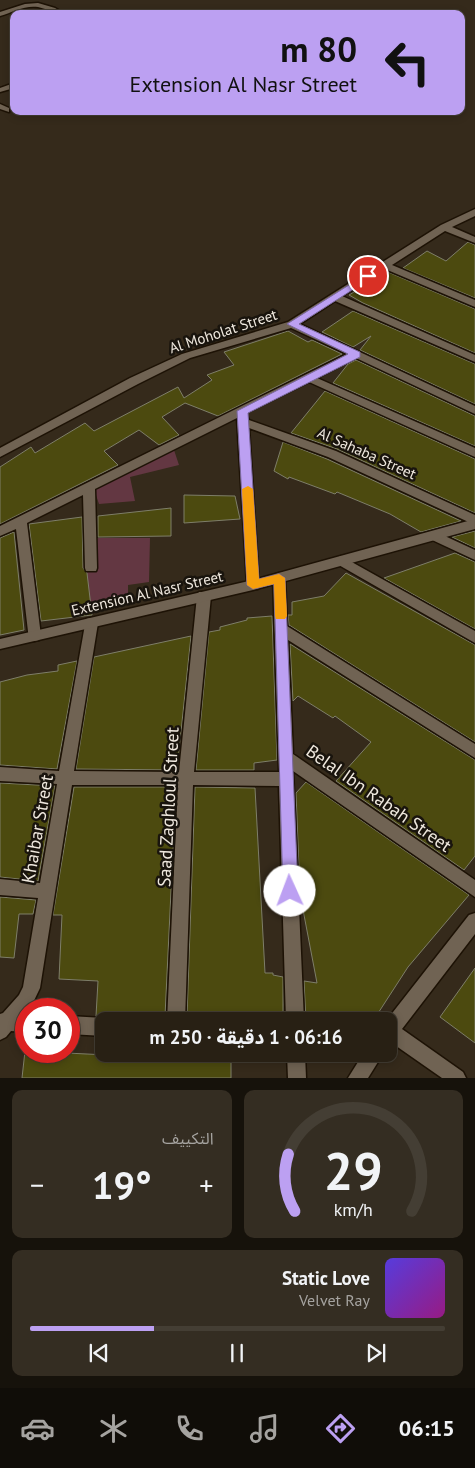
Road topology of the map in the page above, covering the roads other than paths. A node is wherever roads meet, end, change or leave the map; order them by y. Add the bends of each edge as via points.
1 (12, 10) edge
2 (55, 10) edge
3 (475, 212) edge
4 (444, 227) junction
5 (475, 240) edge
6 (384, 265) junction
7 (335, 297) junction
8 (475, 304) edge
9 (292, 324) junction
10 (356, 354) junction
11 (475, 359) edge
12 (309, 378) junction
13 (475, 410) edge
14 (243, 416) junction
15 (475, 453) edge
16 (0, 454) edge
17 (89, 488) junction
18 (475, 520) edge
19 (21, 522) junction
20 (475, 524) edge
21 (0, 531) edge
22 (434, 536) junction
23 (475, 555) edge
24 (341, 561) junction
25 (91, 568) dead end
26 (279, 578) junction
27 (253, 585) junction
28 (204, 596) junction
29 (91, 623) junction
30 (281, 630) junction
31 (34, 636) junction
32 (475, 638) edge
33 (0, 644) edge
34 (475, 752) edge
35 (286, 758) junction
36 (0, 774) edge
37 (66, 778) junction
38 (186, 779) junction
39 (286, 779) junction
40 (0, 887) edge
41 (475, 889) edge
42 (47, 891) junction
43 (475, 921) edge
44 (176, 1012) edge
45 (295, 1012) edge
46 (397, 1022) edge
47 (15, 1024) edge
48 (2, 1025) edge
49 (80, 1025) edge
50 (95, 1026) edge
51 (397, 1037) edge
52 (296, 1062) edge
53 (368, 1062) edge
54 (297, 1078) edge
55 (356, 1078) edge
56 (457, 1078) edge

1 - 2 lane via 40,4
3 - 4 street, Al Moholat Street
4 - 5 street
4 - 6 street, Al Moholat Street
6 - 7 street, Al Moholat Street
6 - 8 street
7 - 9 street, Al Moholat Street
7 - 11 street
9 - 10 street
9 - 16 street, Al Moholat Street via 186,356
10 - 12 street
10 - 13 street
12 - 14 street
12 - 15 street
14 - 17 street
14 - 18 street, Al Sahaba Street
14 - 27 street
17 - 19 street
17 - 25 street
19 - 21 street
19 - 31 street
20 - 22 street, Extension Al Nasr Street
22 - 23 street
22 - 24 street, Extension Al Nasr Street
24 - 26 street, Extension Al Nasr Street
24 - 32 street
26 - 27 street, Extension Al Nasr Street
26 - 30 street
27 - 28 street, Extension Al Nasr Street
28 - 29 street, Extension Al Nasr Street
28 - 38 street, Saad Zaghloul Street
29 - 31 street, Extension Al Nasr Street
29 - 37 street, Khaibar Street
30 - 34 street
30 - 35 street
31 - 33 street, Extension Al Nasr Street
35 - 39 street
35 - 41 street, Belal Ibn Rabah Street
36 - 37 street
37 - 38 street
37 - 42 street, Khaibar Street
38 - 39 street
38 - 44 street, Saad Zaghloul Street
39 - 45 street
40 - 42 street
42 - 48 street, Khaibar Street via 30,988 17,1013
43 - 46 street
47 - 48 street
49 - 50 street
51 - 56 street
52 - 54 street
53 - 55 street

